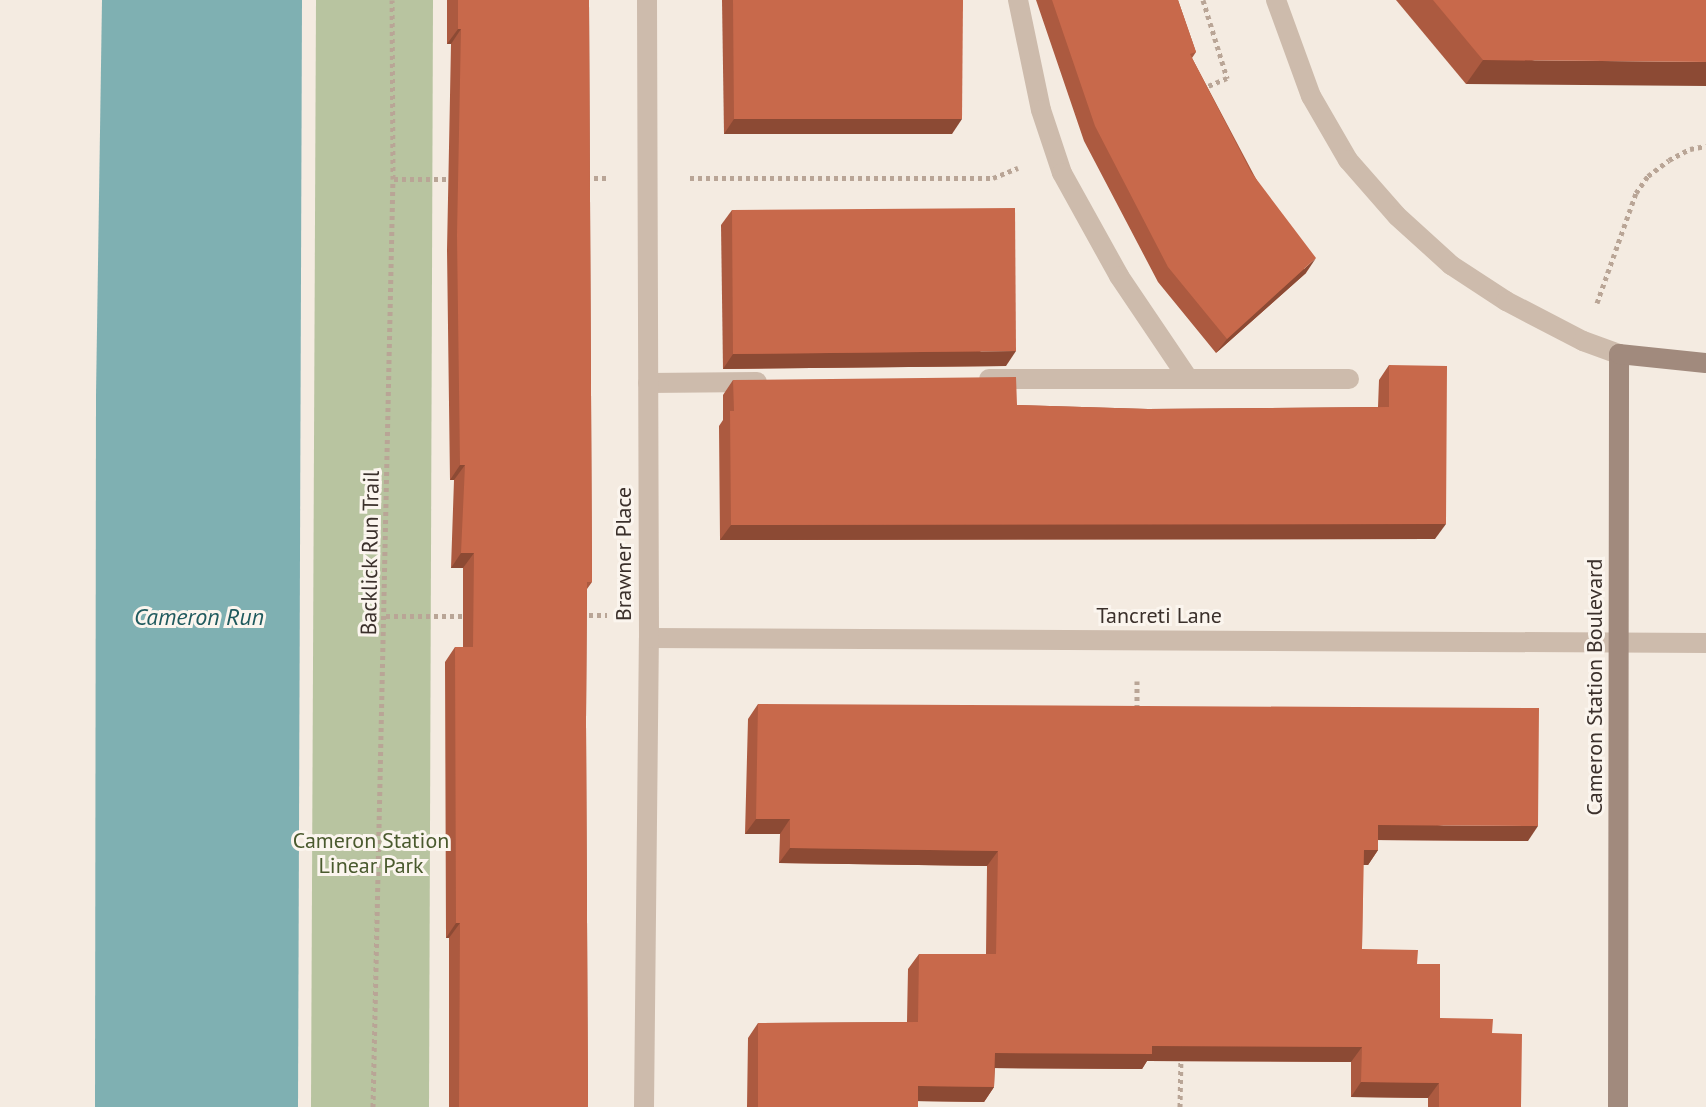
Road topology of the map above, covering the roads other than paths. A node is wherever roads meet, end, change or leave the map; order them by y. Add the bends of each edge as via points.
1 (647, 0) edge
2 (1018, 0) edge
3 (1276, 0) edge
4 (1619, 354) junction
5 (1706, 363) edge
6 (1187, 377) junction
7 (965, 379) edge
8 (1349, 379) dead end
9 (774, 382) edge
10 (648, 383) junction
11 (649, 638) junction
12 (1619, 643) junction
13 (1706, 643) edge
14 (644, 1107) edge
15 (1618, 1107) edge

1 - 10 street, Brawner Place
2 - 6 street via 1041,110 1062,173 1119,276
3 - 4 street via 1311,96 1348,160 1397,216 1462,272 1506,301
4 - 5 street
4 - 12 street, Cameron Station Boulevard
6 - 7 street
6 - 8 street
9 - 10 street
10 - 11 street, Brawner Place
11 - 12 street, Tancreti Lane
11 - 14 street, Brawner Place
12 - 13 street, Tancreti Lane
12 - 15 street, Cameron Station Boulevard

